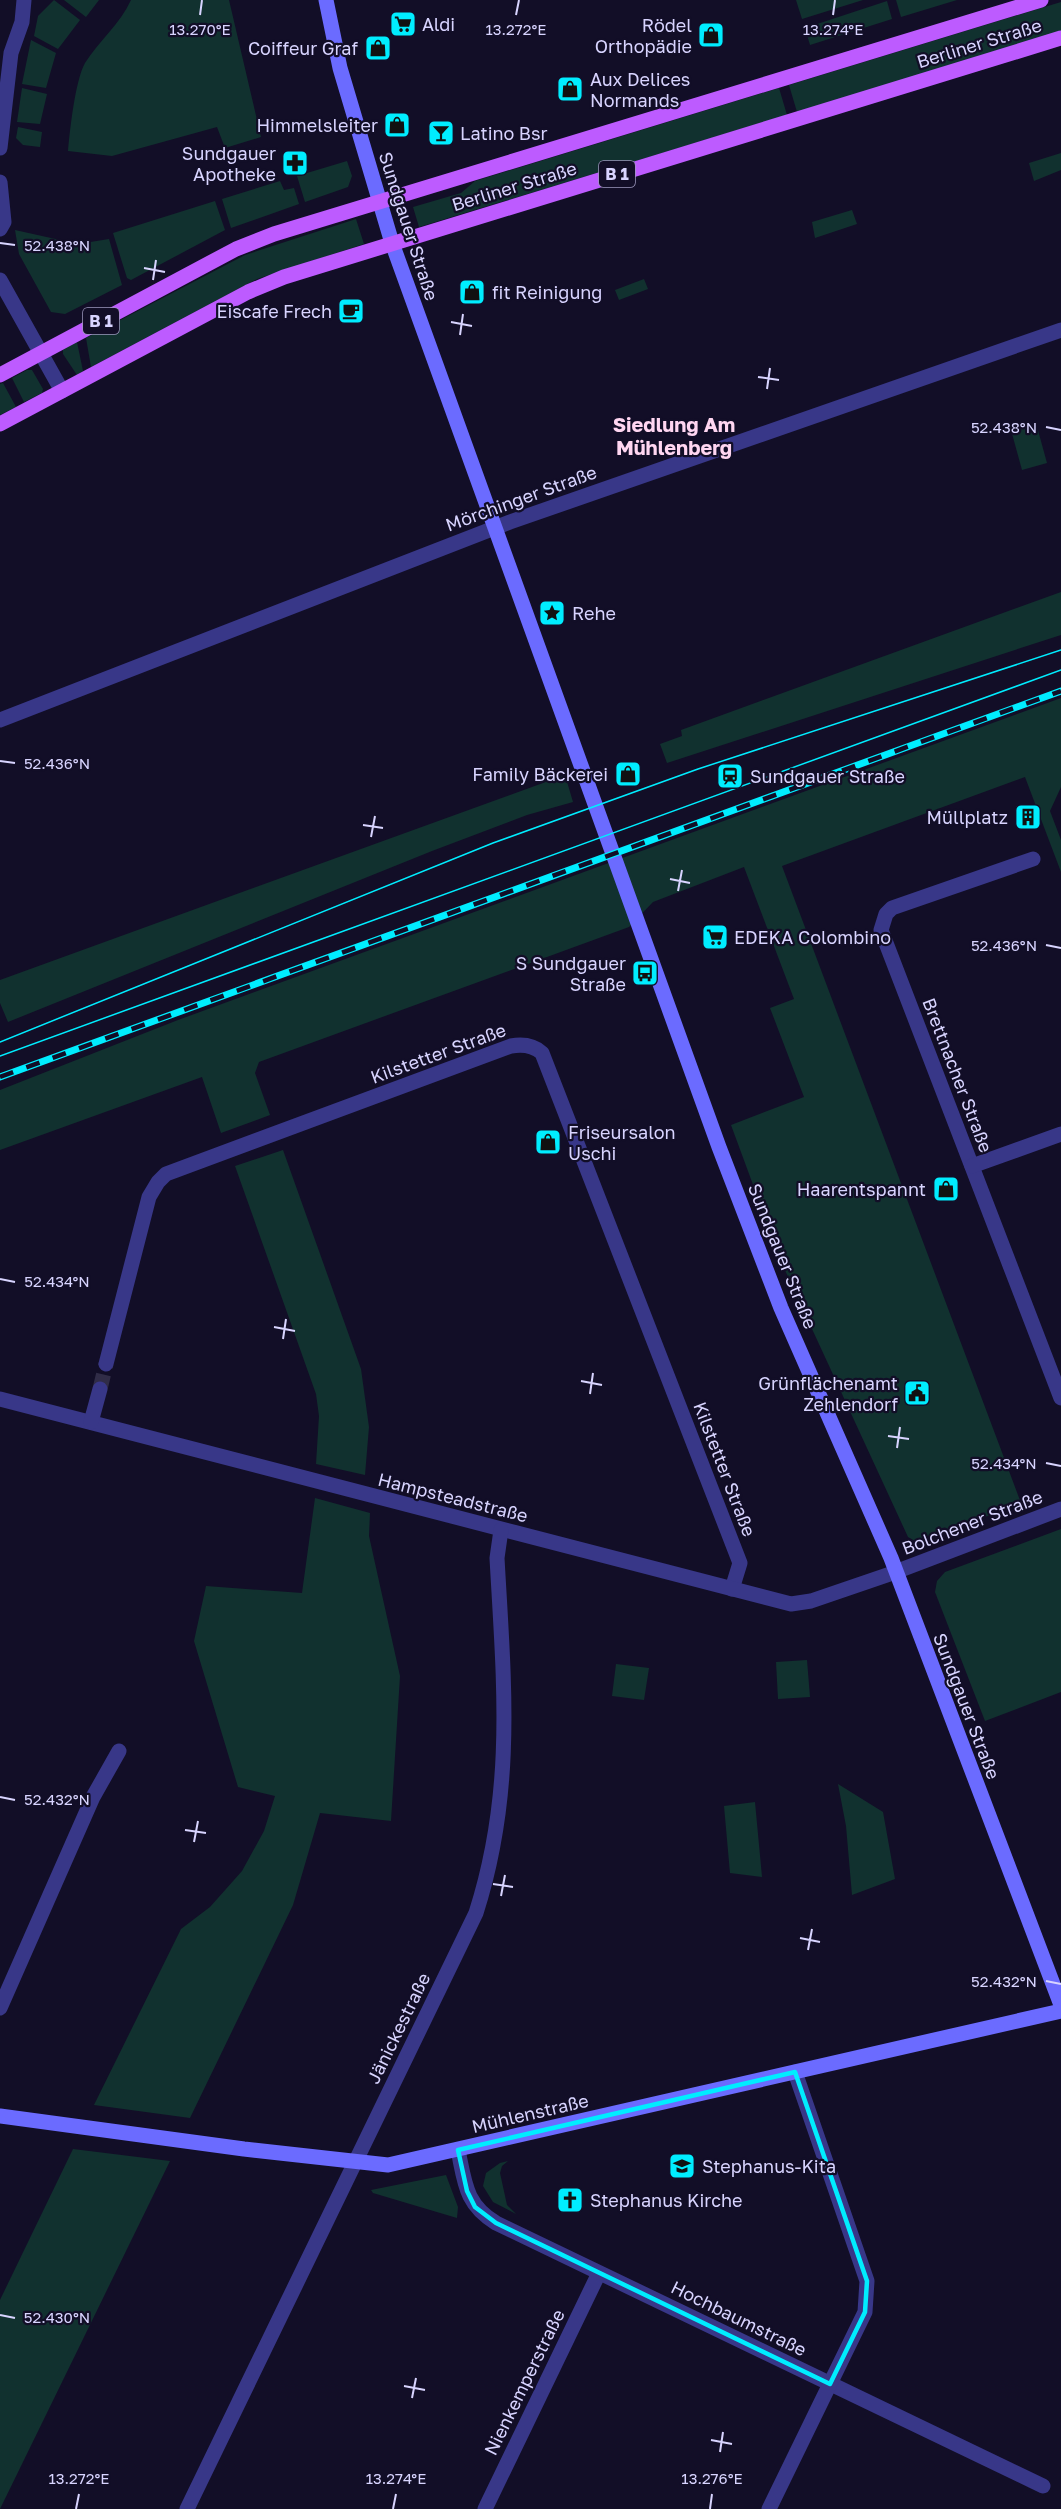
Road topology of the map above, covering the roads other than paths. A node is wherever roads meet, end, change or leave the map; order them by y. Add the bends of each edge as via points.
1 (24, 0) edge
2 (326, 0) edge
3 (1041, 0) edge
4 (1061, 38) edge
5 (0, 148) edge
6 (0, 182) edge
7 (380, 202) junction
8 (0, 229) edge
9 (392, 243) junction
10 (0, 280) edge
11 (1061, 330) edge
12 (42, 353) junction
13 (0, 375) edge
14 (62, 391) junction
15 (0, 423) edge
16 (495, 527) junction
17 (0, 720) edge
18 (1033, 859) dead end
19 (1061, 1134) edge
20 (972, 1166) junction
21 (106, 1364) tunnel mouth
22 (100, 1389) tunnel mouth
23 (1061, 1398) edge
24 (0, 1399) edge
25 (91, 1422) junction
26 (1061, 1509) edge
27 (501, 1530) junction
28 (896, 1572) junction
29 (732, 1589) junction
30 (119, 1751) dead end
31 (1061, 2006) edge
32 (0, 2008) edge
33 (1061, 2011) edge
34 (795, 2072) junction
35 (0, 2116) edge
36 (458, 2150) junction
37 (354, 2163) junction
38 (599, 2273) junction
39 (830, 2384) junction
40 (1043, 2486) dead end
41 (187, 2509) edge
42 (485, 2509) edge
43 (769, 2509) edge

1 - 5 street via 22,22 11,52
2 - 7 street, Sundgauer Straße via 340,68
3 - 7 main road, Berliner Straße / B 1
4 - 9 main road, Berliner Straße / B 1
6 - 8 street via 4,222
7 - 9 street, Sundgauer Straße
7 - 12 main road, Berliner Straße / B 1 via 236,249
9 - 14 main road, Berliner Straße / B 1 via 266,284
9 - 16 street, Sundgauer Straße
10 - 12 street
11 - 16 street, Mörchinger Straße
12 - 13 main road, Berliner Straße / B 1
12 - 14 street
14 - 15 main road, Berliner Straße / B 1
16 - 17 street, Mörchinger Straße
16 - 28 street, Sundgauer Straße via 781,1308
18 - 20 street, Brettnacher Straße via 892,908 881,930
19 - 20 street
20 - 23 street, Brettnacher Straße
21 - 29 street, Kilstetter Straße via 149,1197 166,1174 511,1046 535,1047 542,1053 740,1563
22 - 25 street
24 - 25 street, Hampsteadstraße
25 - 27 street, Hampsteadstraße
26 - 28 street, Bolchener Straße
27 - 29 street, Hampsteadstraße
27 - 37 street, Jänickestraße via 497,1558 506,1737 490,1866 476,1913
28 - 29 street, Hampsteadstraße via 812,1602 791,1604
28 - 31 street, Sundgauer Straße
30 - 32 street via 93,1797
33 - 34 street, Mühlenstraße
34 - 36 street, Mühlenstraße
34 - 39 street via 868,2288 865,2312
35 - 37 street, Mühlenstraße
36 - 37 street, Mühlenstraße via 388,2165
36 - 38 street, Hochbaumstraße via 467,2191 481,2214
37 - 41 street, Jänickestraße
38 - 39 street, Hochbaumstraße
38 - 42 street, Nienkemperstraße
39 - 40 street, Hochbaumstraße
39 - 43 street

